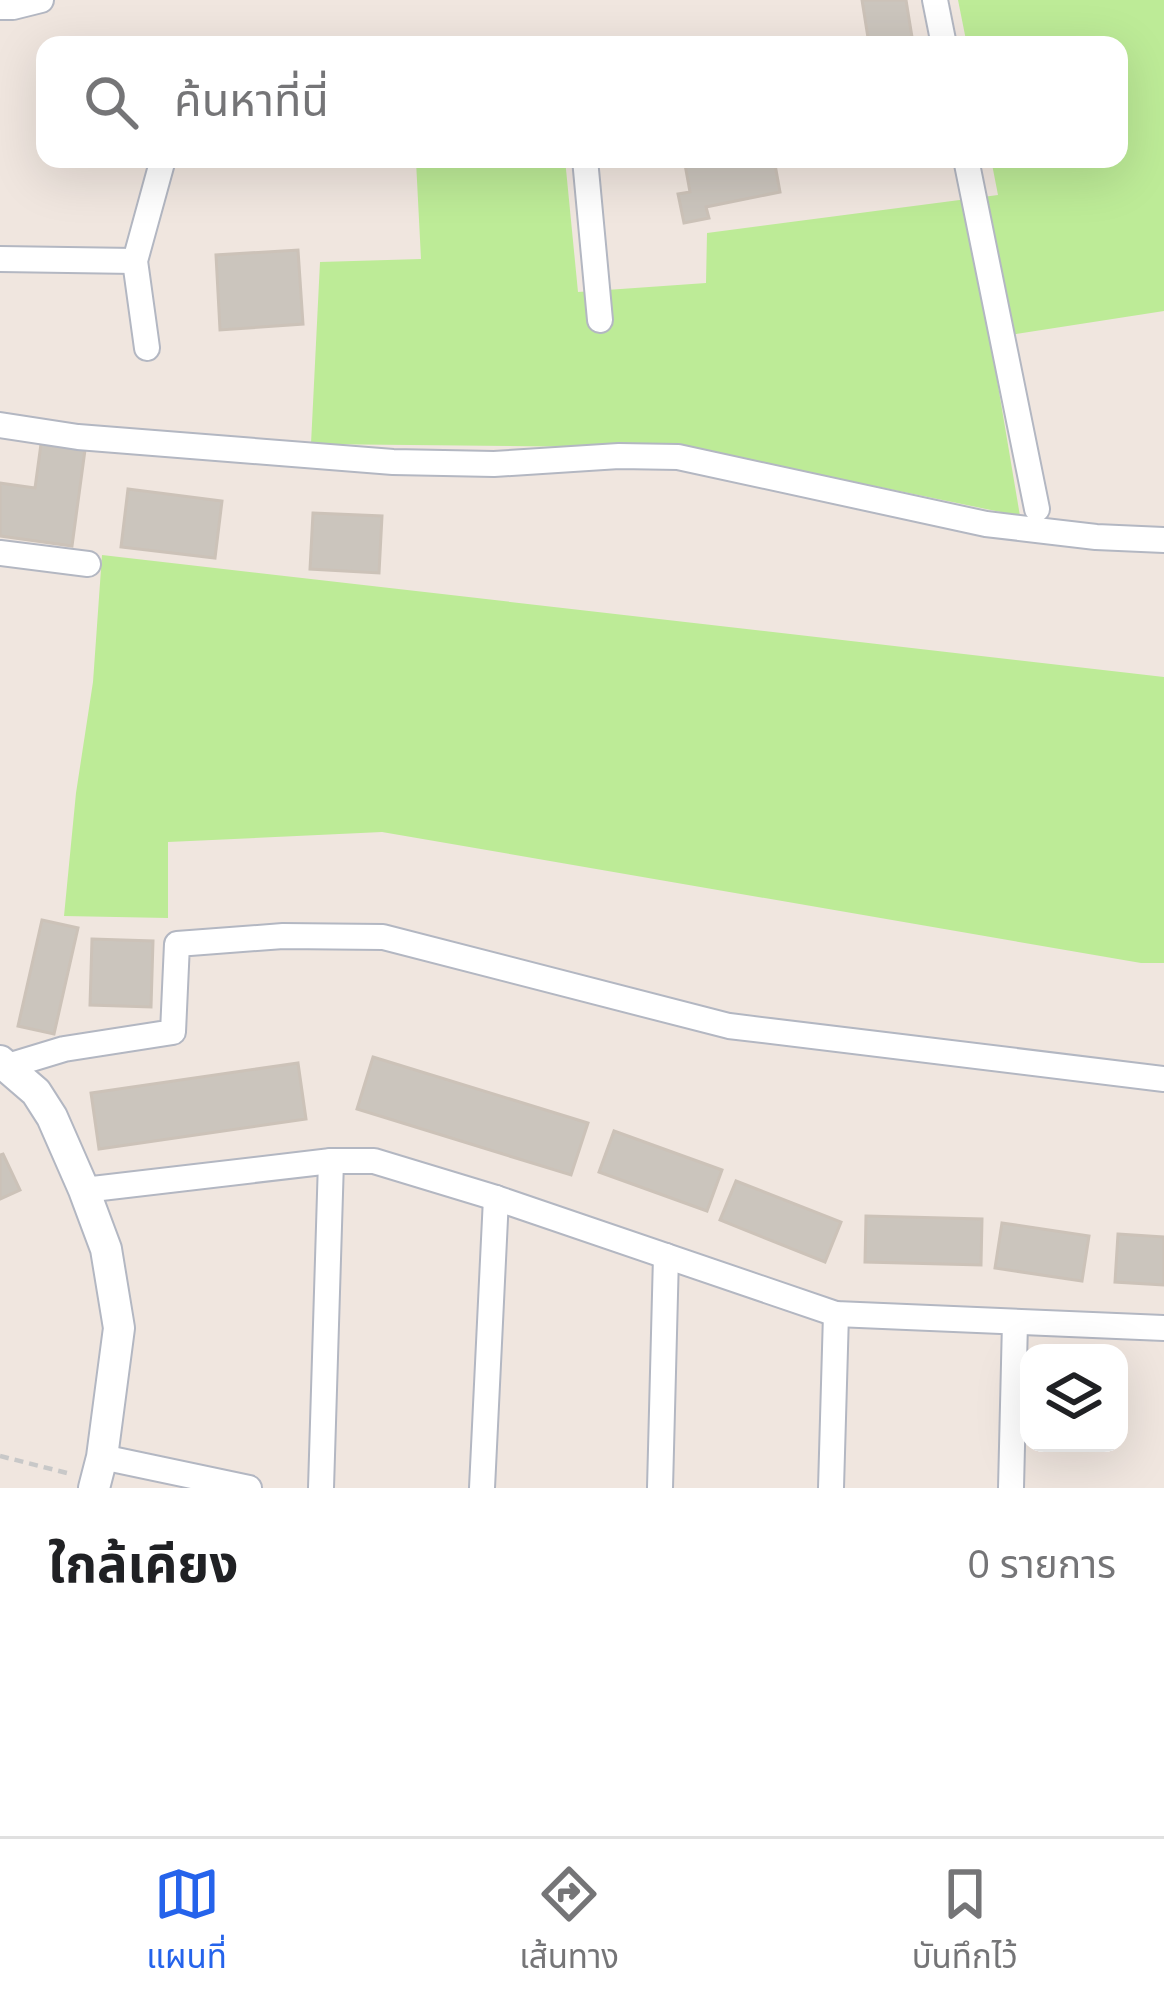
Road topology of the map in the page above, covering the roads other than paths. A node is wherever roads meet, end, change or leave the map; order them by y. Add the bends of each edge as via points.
1 (41, 0) edge
2 (935, 0) edge
3 (0, 7) edge
4 (942, 36) edge
5 (161, 168) edge
6 (586, 168) edge
7 (969, 168) edge
8 (0, 259) edge
9 (135, 261) junction
10 (600, 320) dead end
11 (147, 348) dead end
12 (0, 425) edge
13 (1036, 509) dead end
14 (1164, 540) edge
15 (0, 553) edge
16 (88, 565) dead end
17 (4, 1064) edge
18 (1164, 1079) edge
19 (331, 1161) junction
20 (84, 1190) junction
21 (496, 1198) junction
22 (666, 1256) junction
23 (836, 1314) junction
24 (1015, 1322) junction
25 (1164, 1328) edge
26 (97, 1475) edge
27 (250, 1488) edge
28 (321, 1488) edge
29 (482, 1488) edge
30 (660, 1488) edge
31 (831, 1488) edge
32 (1011, 1488) edge

1 - 3 street
2 - 4 street
5 - 9 street
6 - 10 street
7 - 13 street
8 - 9 street
9 - 11 street
12 - 14 street via 393,462 678,457 986,524
15 - 16 street
17 - 18 street via 173,1032 177,944 283,936 383,938 729,1026
17 - 20 street via 52,1117
19 - 20 street
19 - 21 street via 374,1161
19 - 28 street
20 - 26 street via 106,1250 119,1328
21 - 22 street
21 - 29 street
22 - 23 street
22 - 30 street
23 - 24 street
23 - 31 street
24 - 25 street
24 - 32 street
26 - 27 street

